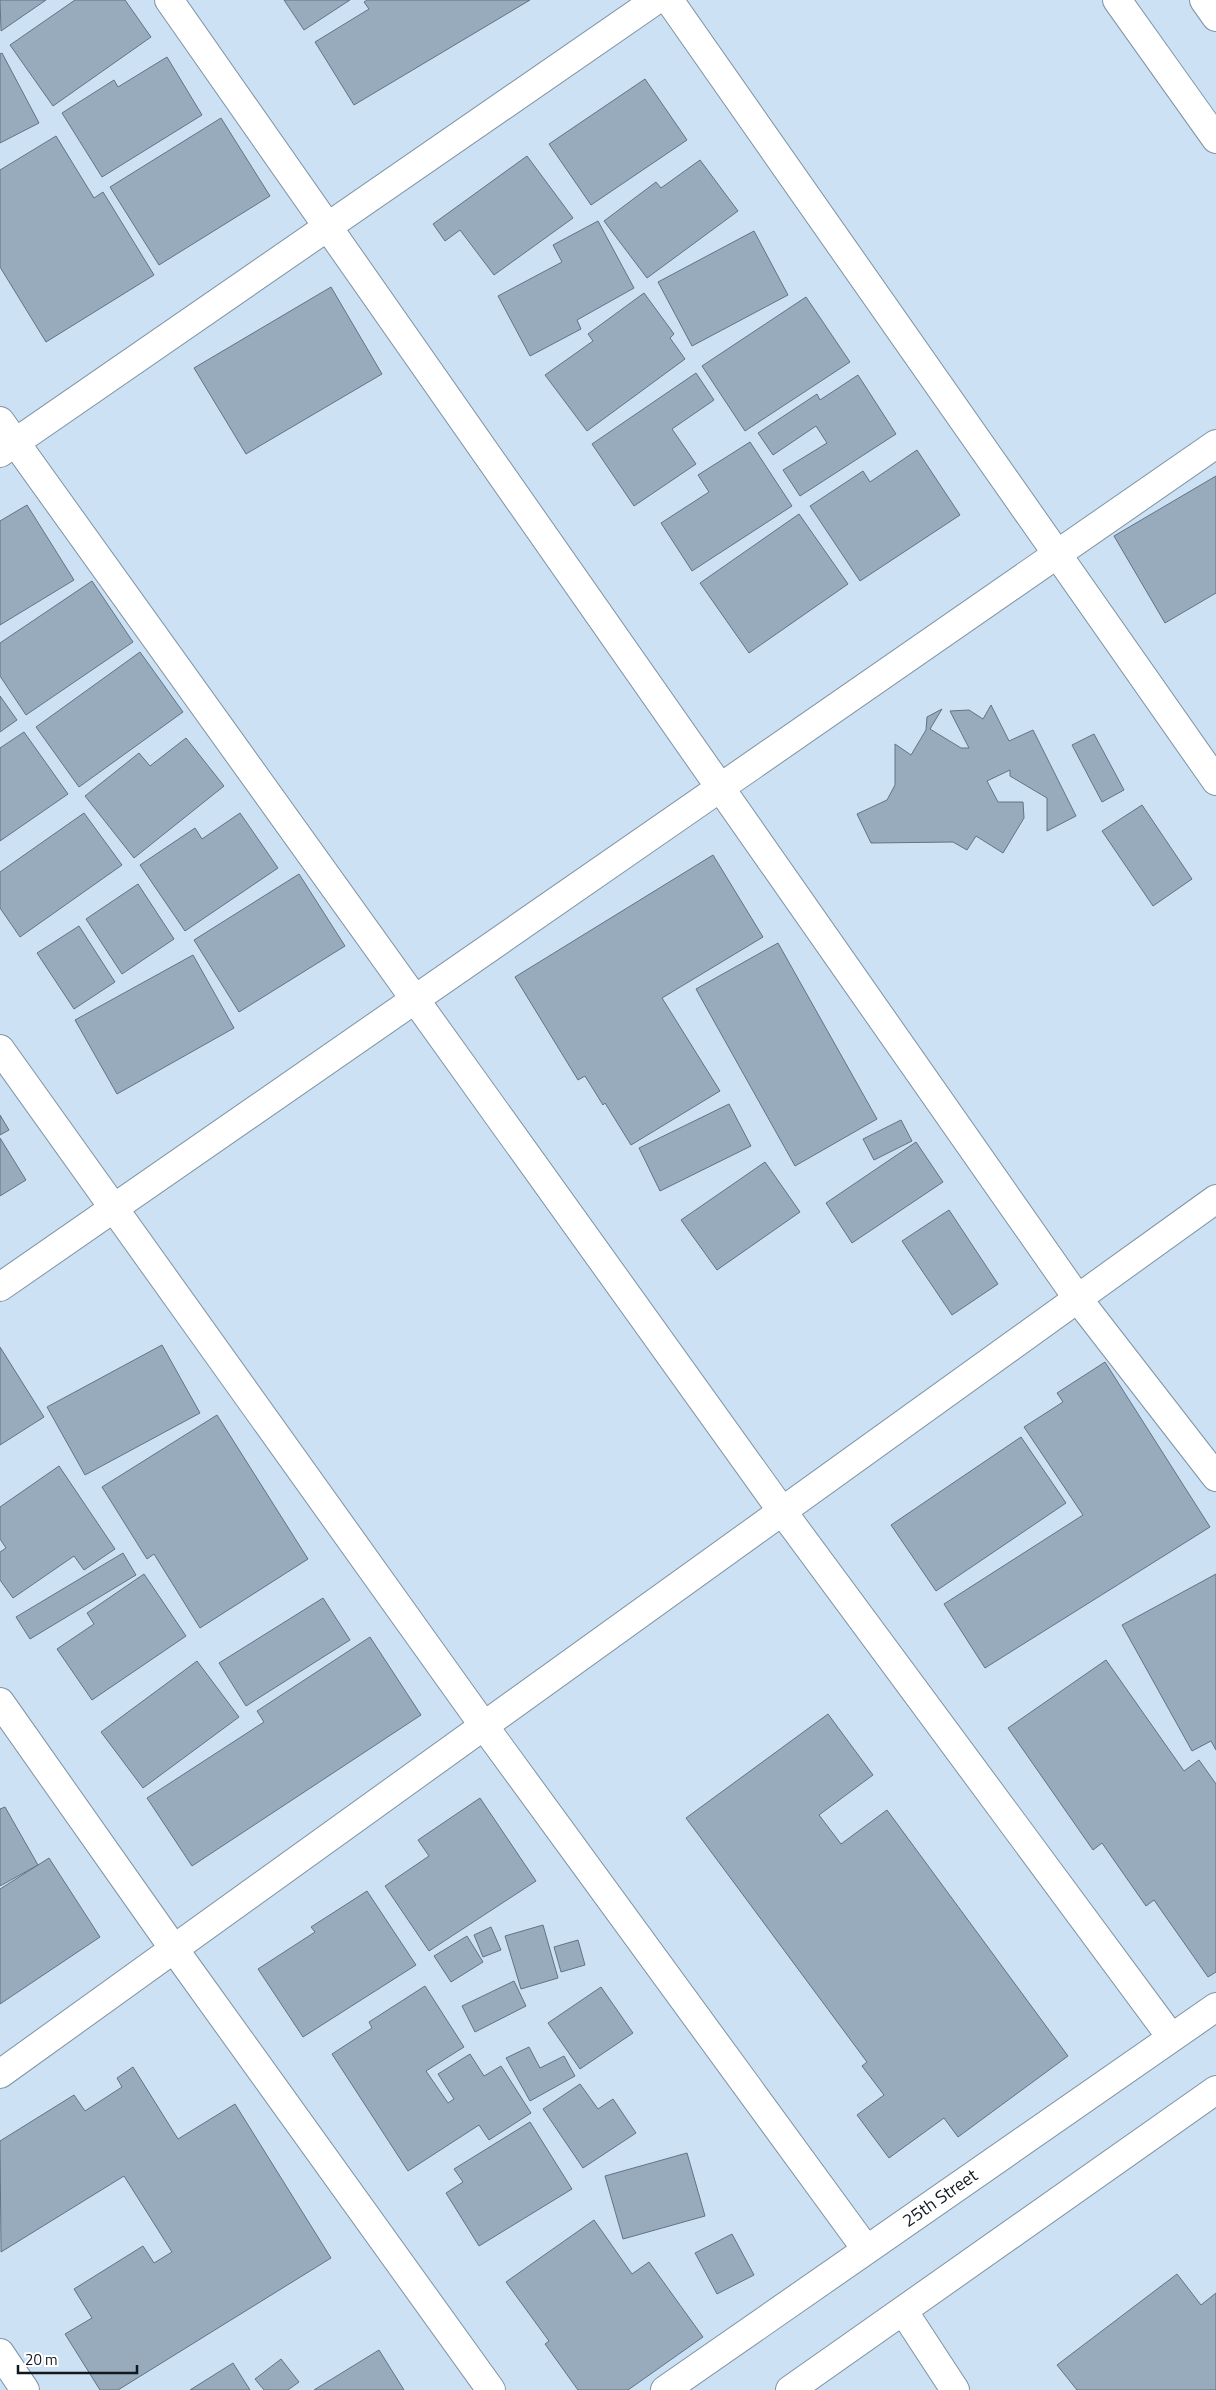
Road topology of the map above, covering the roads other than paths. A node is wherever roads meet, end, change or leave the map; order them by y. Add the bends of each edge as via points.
1 (169, 0) edge
2 (656, 0) edge
3 (669, 0) edge
4 (1117, 0) edge
5 (1204, 0) edge
6 (1216, 17) edge
7 (1216, 139) edge
8 (328, 227) junction
9 (5, 439) edge
10 (1216, 444) edge
11 (1057, 554) junction
12 (1216, 781) edge
13 (720, 787) junction
14 (414, 1000) junction
15 (0, 1049) edge
16 (1216, 1199) edge
17 (114, 1208) junction
18 (0, 1287) edge
19 (1078, 1299) junction
20 (1216, 1477) edge
21 (782, 1511) junction
22 (0, 1702) edge
23 (484, 1726) junction
24 (174, 1949) junction
25 (1216, 2007) edge
26 (1171, 2037) junction
27 (0, 2074) edge
28 (1212, 2101) edge
29 (866, 2249) junction
30 (904, 2312) junction
31 (0, 2353) edge
32 (25, 2390) edge
33 (491, 2390) edge
34 (665, 2390) edge
35 (790, 2390) edge
36 (955, 2390) edge

1 - 8 street
2 - 8 street
3 - 11 street
4 - 7 street
5 - 6 street
8 - 9 street
8 - 13 street
9 - 14 street
10 - 11 street
11 - 12 street
11 - 13 street
13 - 14 street
13 - 19 street
14 - 17 street
14 - 21 street
15 - 17 street
16 - 19 street
17 - 18 street
17 - 23 street
19 - 20 street
19 - 21 street
21 - 23 street
21 - 26 street
22 - 24 street
23 - 24 street
23 - 29 street
24 - 27 street
24 - 33 street
25 - 26 street, 25th Street
26 - 29 street, 25th Street
28 - 30 street
29 - 34 street, 25th Street
30 - 35 street
30 - 36 street
31 - 32 street

